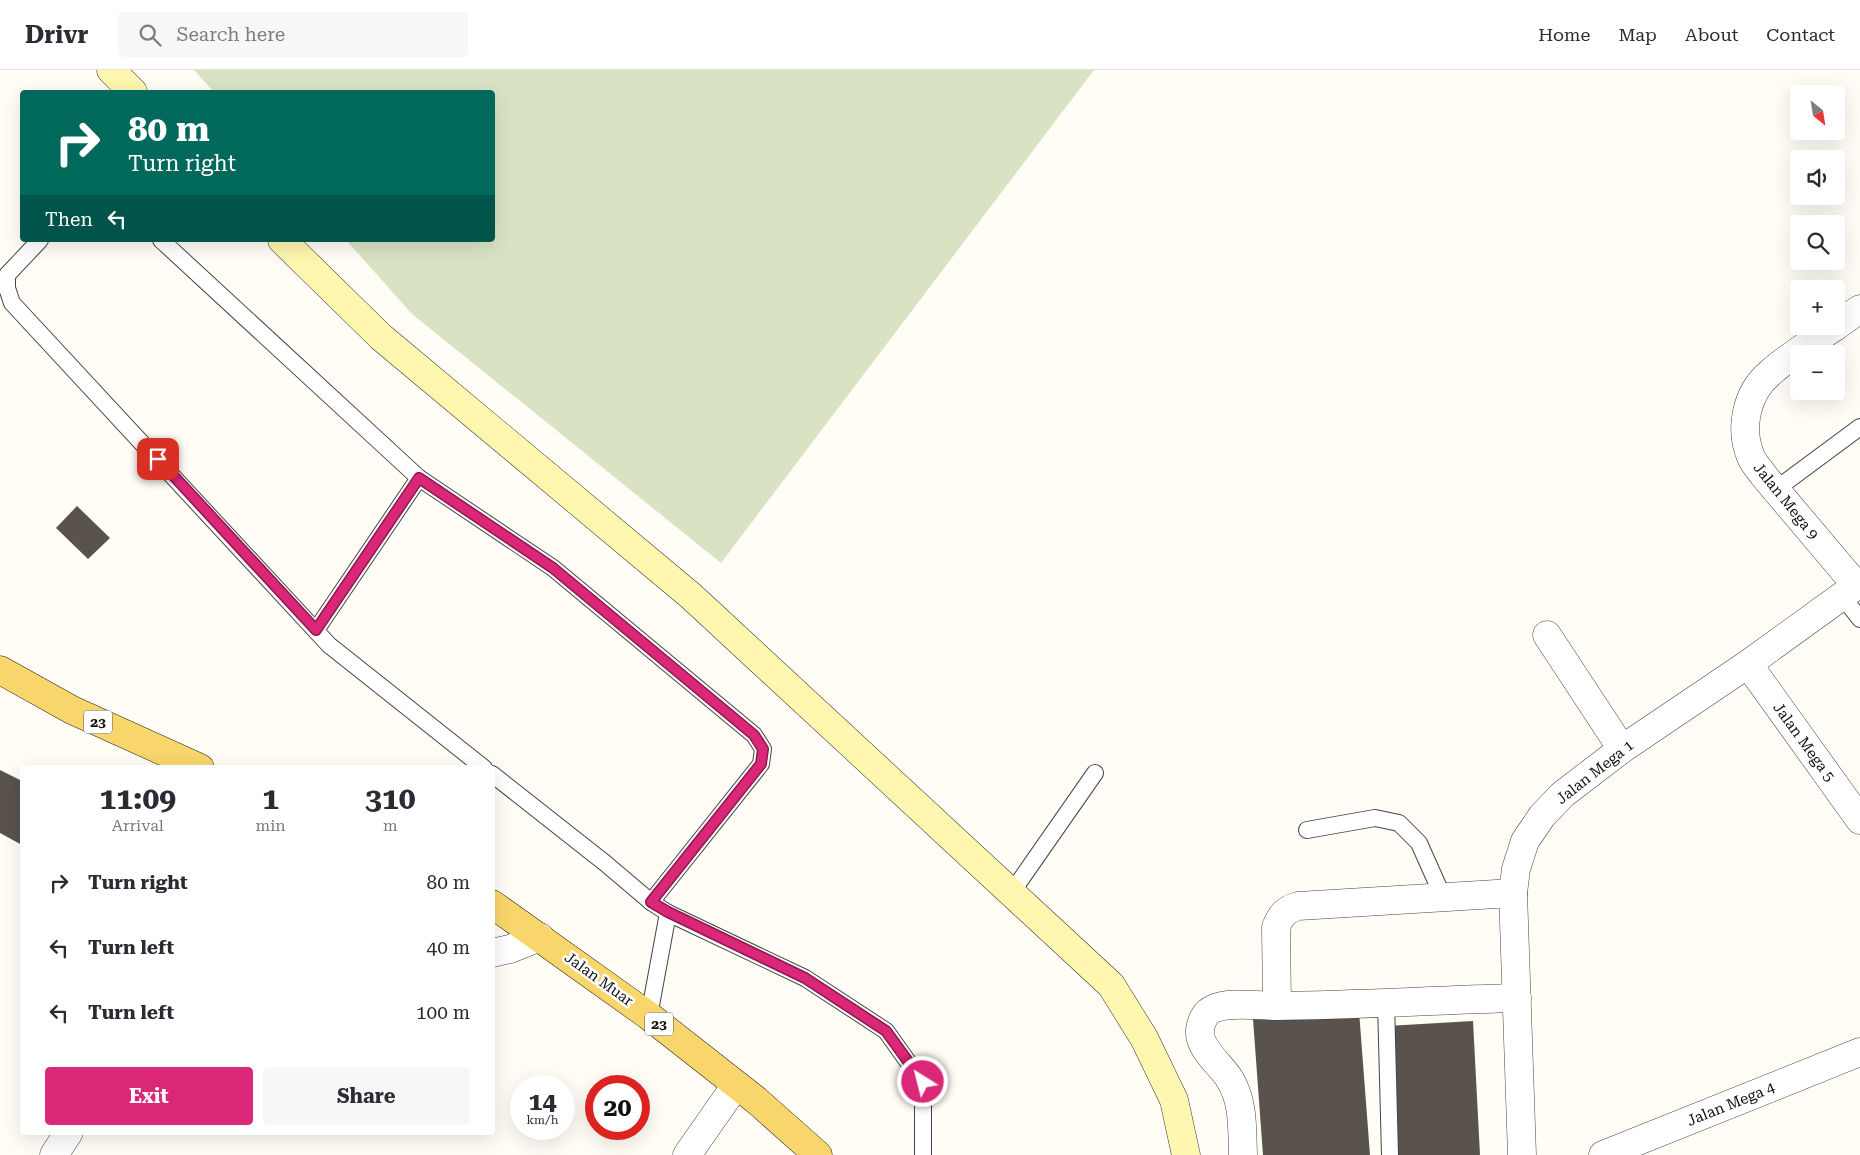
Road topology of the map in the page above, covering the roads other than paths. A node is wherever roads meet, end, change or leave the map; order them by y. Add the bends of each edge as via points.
1 (110, 70) edge
2 (131, 90) edge
3 (38, 242) edge
4 (163, 242) edge
5 (284, 242) edge
6 (1860, 309) edge
7 (1845, 320) edge
8 (1823, 335) edge
9 (1860, 427) edge
10 (419, 478) junction
11 (1775, 490) junction
12 (1853, 588) edge
13 (1860, 619) edge
14 (316, 630) junction
15 (1547, 635) dead end
16 (1748, 664) junction
17 (0, 670) edge
18 (1622, 749) junction
19 (193, 765) edge
20 (480, 765) edge
21 (1095, 772) dead end
22 (495, 776) edge
23 (1860, 820) edge
24 (1307, 830) dead end
25 (1012, 892) junction
26 (1513, 893) junction
27 (1443, 898) junction
28 (651, 902) junction
29 (495, 906) edge
30 (668, 912) junction
31 (540, 937) junction
32 (495, 952) edge
33 (1516, 998) junction
34 (1386, 1002) junction
35 (1277, 1006) junction
36 (649, 1016) junction
37 (1860, 1052) edge
38 (736, 1085) junction
39 (67, 1135) edge
40 (54, 1155) edge
41 (687, 1155) edge
42 (818, 1155) edge
43 (924, 1155) edge
44 (1186, 1155) edge
45 (1243, 1155) edge
46 (1390, 1155) edge
47 (1522, 1155) edge
48 (1603, 1155) edge

1 - 2 street
3 - 14 lane via 7,275 12,303
4 - 10 lane
5 - 25 street via 380,337 691,596
6 - 7 street, Jalan Mega 9
8 - 11 street, Jalan Mega 9 via 1769,373 1756,388 1746,413 1745,436 1751,458
9 - 11 lane
10 - 14 lane
10 - 28 lane via 553,568 754,735 763,749 761,764
11 - 12 street, Jalan Mega 9
12 - 13 lane
12 - 16 street, Jalan Mega 1
14 - 20 lane via 328,645
15 - 18 street
16 - 18 street, Jalan Mega 1
16 - 23 street, Jalan Mega 5
17 - 19 main road, 23 via 72,710
18 - 26 street, Jalan Mega 1 via 1562,795 1542,816 1526,841 1516,869
21 - 25 lane
22 - 28 lane
24 - 27 lane via 1375,818 1399,824 1419,843
25 - 44 street via 1111,985 1144,1038 1174,1100
26 - 27 street
26 - 33 street, Jalan Mega 1
27 - 35 street via 1288,909 1280,916 1276,927
28 - 30 lane
29 - 31 main road, Jalan Muar / 23
30 - 36 lane
30 - 43 lane via 805,978 886,1031 923,1082
31 - 32 street
31 - 36 main road, Jalan Muar / 23
33 - 34 street
33 - 47 street, Jalan Mega 1
34 - 35 street
34 - 46 lane
35 - 45 street via 1225,1005 1212,1009 1203,1019 1199,1032 1203,1045 1236,1092 1241,1109
36 - 38 main road, Jalan Muar / 23
37 - 48 street, Jalan Mega 4
38 - 41 street
38 - 42 main road, Jalan Muar / 23
39 - 40 street

